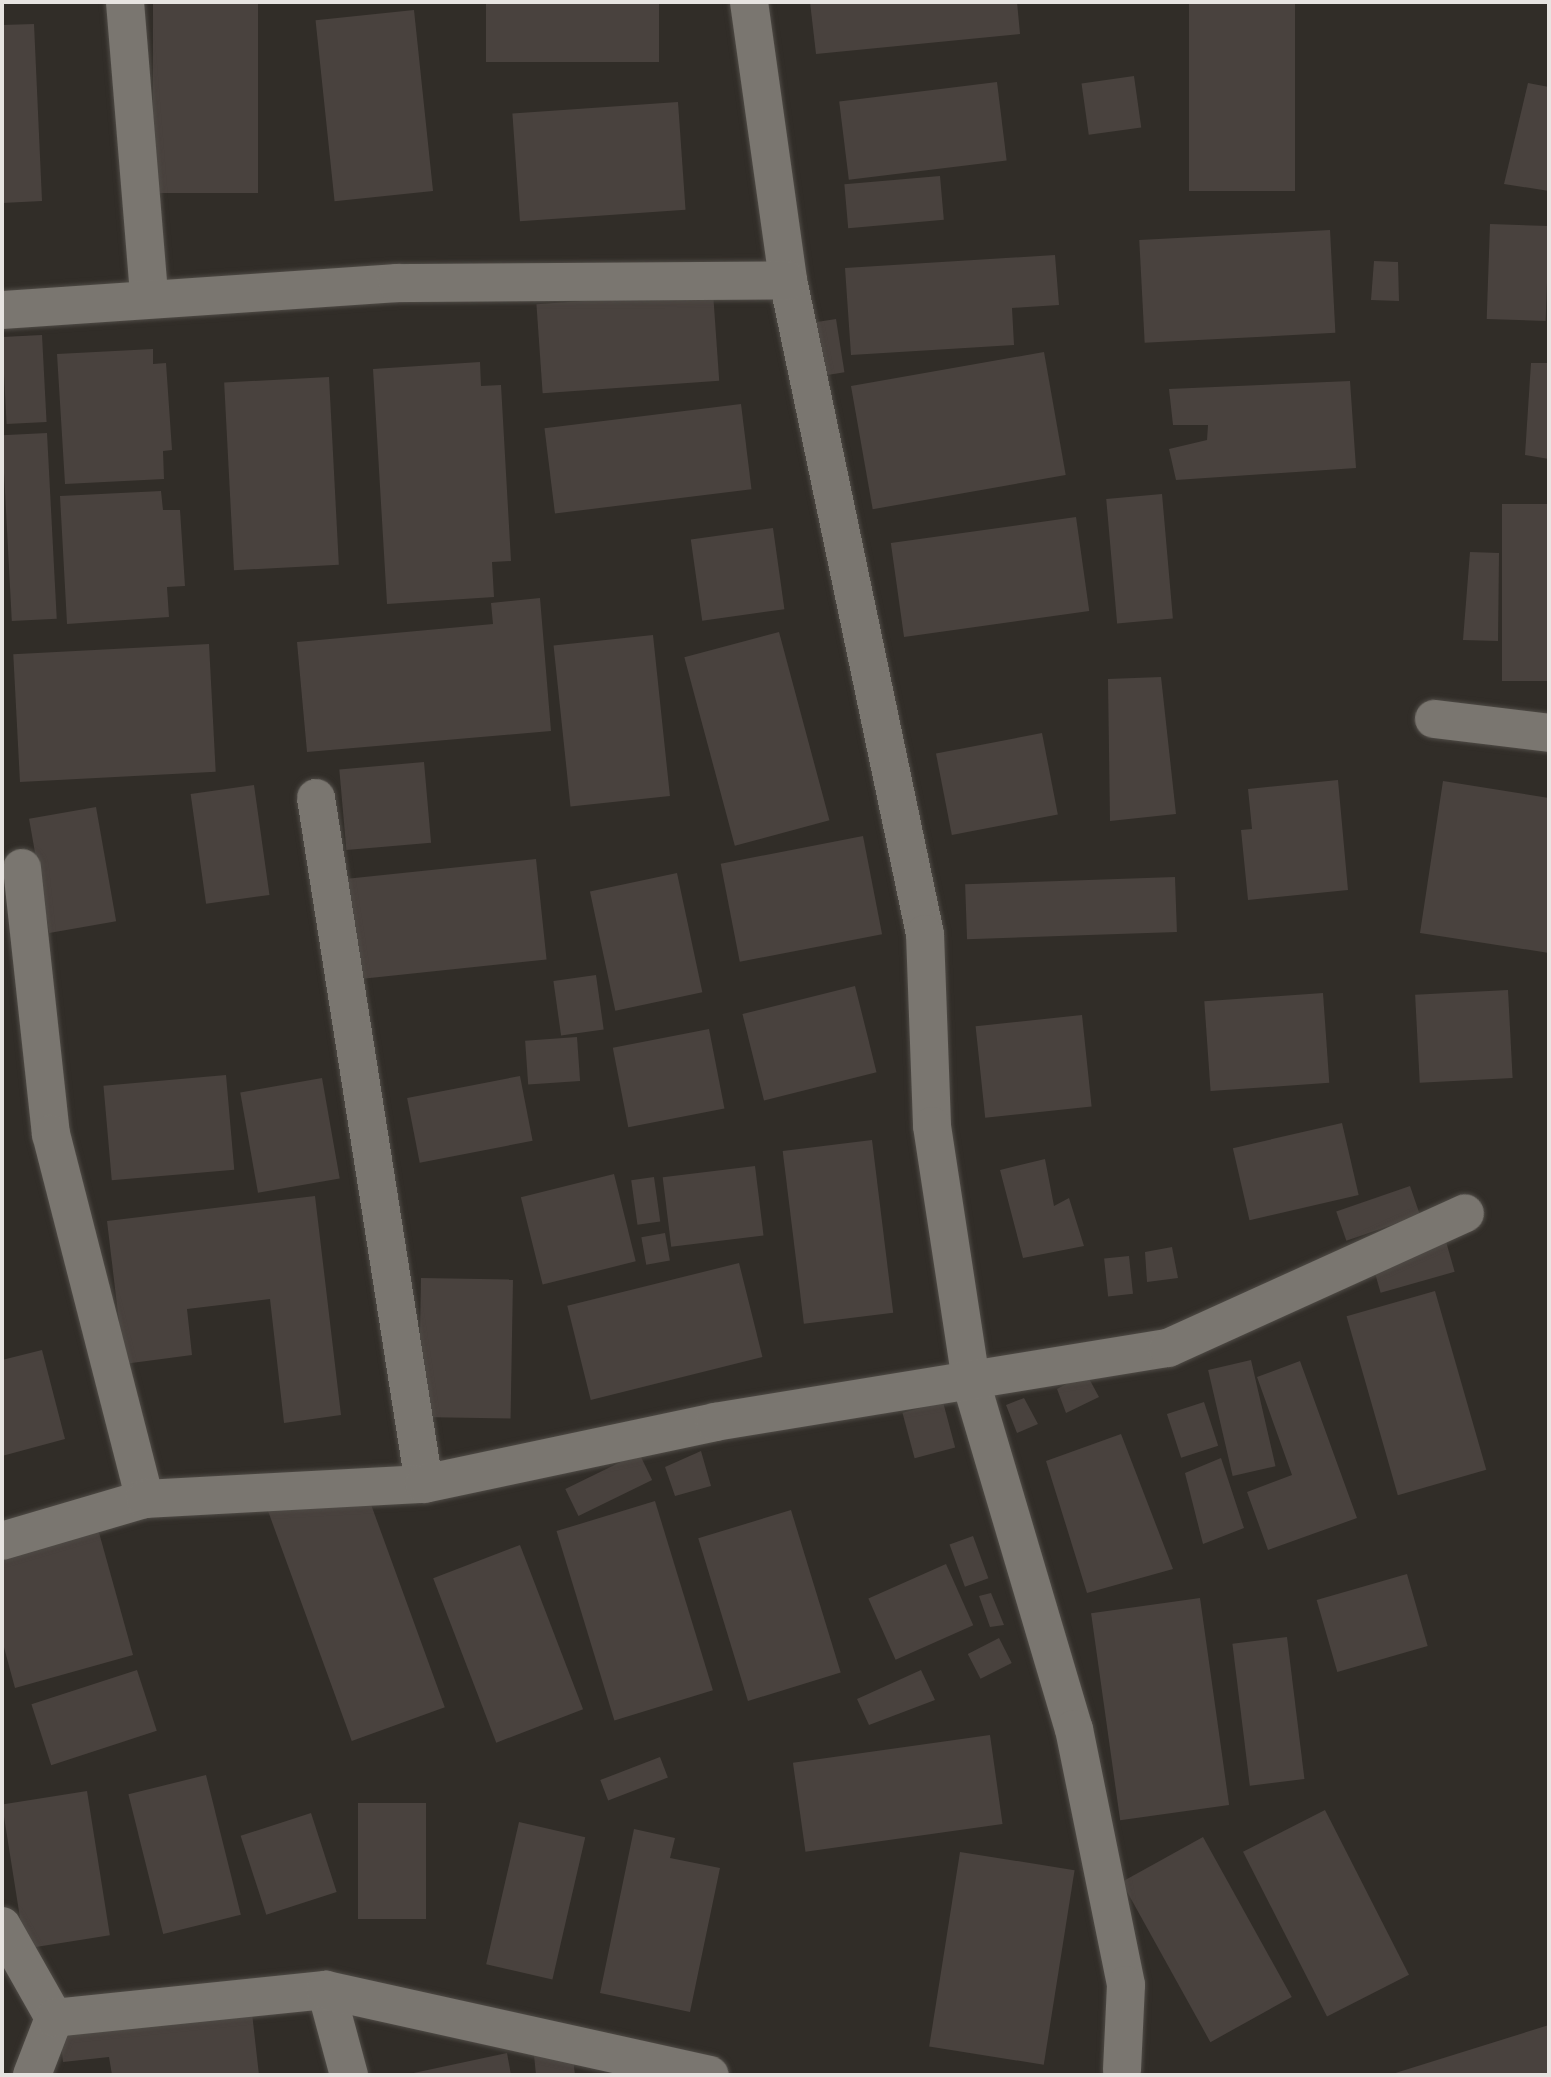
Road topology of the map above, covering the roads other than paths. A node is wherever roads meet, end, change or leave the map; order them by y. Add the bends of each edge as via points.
1 (125, 2) edge
2 (749, 2) edge
3 (788, 280) junction
4 (149, 297) junction
5 (2, 310) edge
6 (1434, 719) dead end
7 (1549, 733) edge
8 (316, 799) dead end
9 (22, 868) dead end
10 (1465, 1213) dead end
11 (971, 1382) junction
12 (424, 1484) junction
13 (145, 1499) junction
14 (2, 1541) edge
15 (2, 1926) edge
16 (326, 1990) junction
17 (54, 2018) junction
18 (1122, 2070) dead end
19 (32, 2075) edge
20 (349, 2075) edge
21 (710, 2075) edge

1 - 4 street
2 - 3 street
3 - 4 street via 397,283
3 - 11 street via 925,934 932,1126
4 - 5 street
6 - 7 street
8 - 12 street
9 - 13 street via 51,1134
10 - 11 street via 1168,1348
11 - 12 street via 715,1422
11 - 18 street via 1074,1729 1126,1985
12 - 13 street
13 - 14 street
15 - 17 street
16 - 17 street
16 - 20 street
16 - 21 street
17 - 19 street

